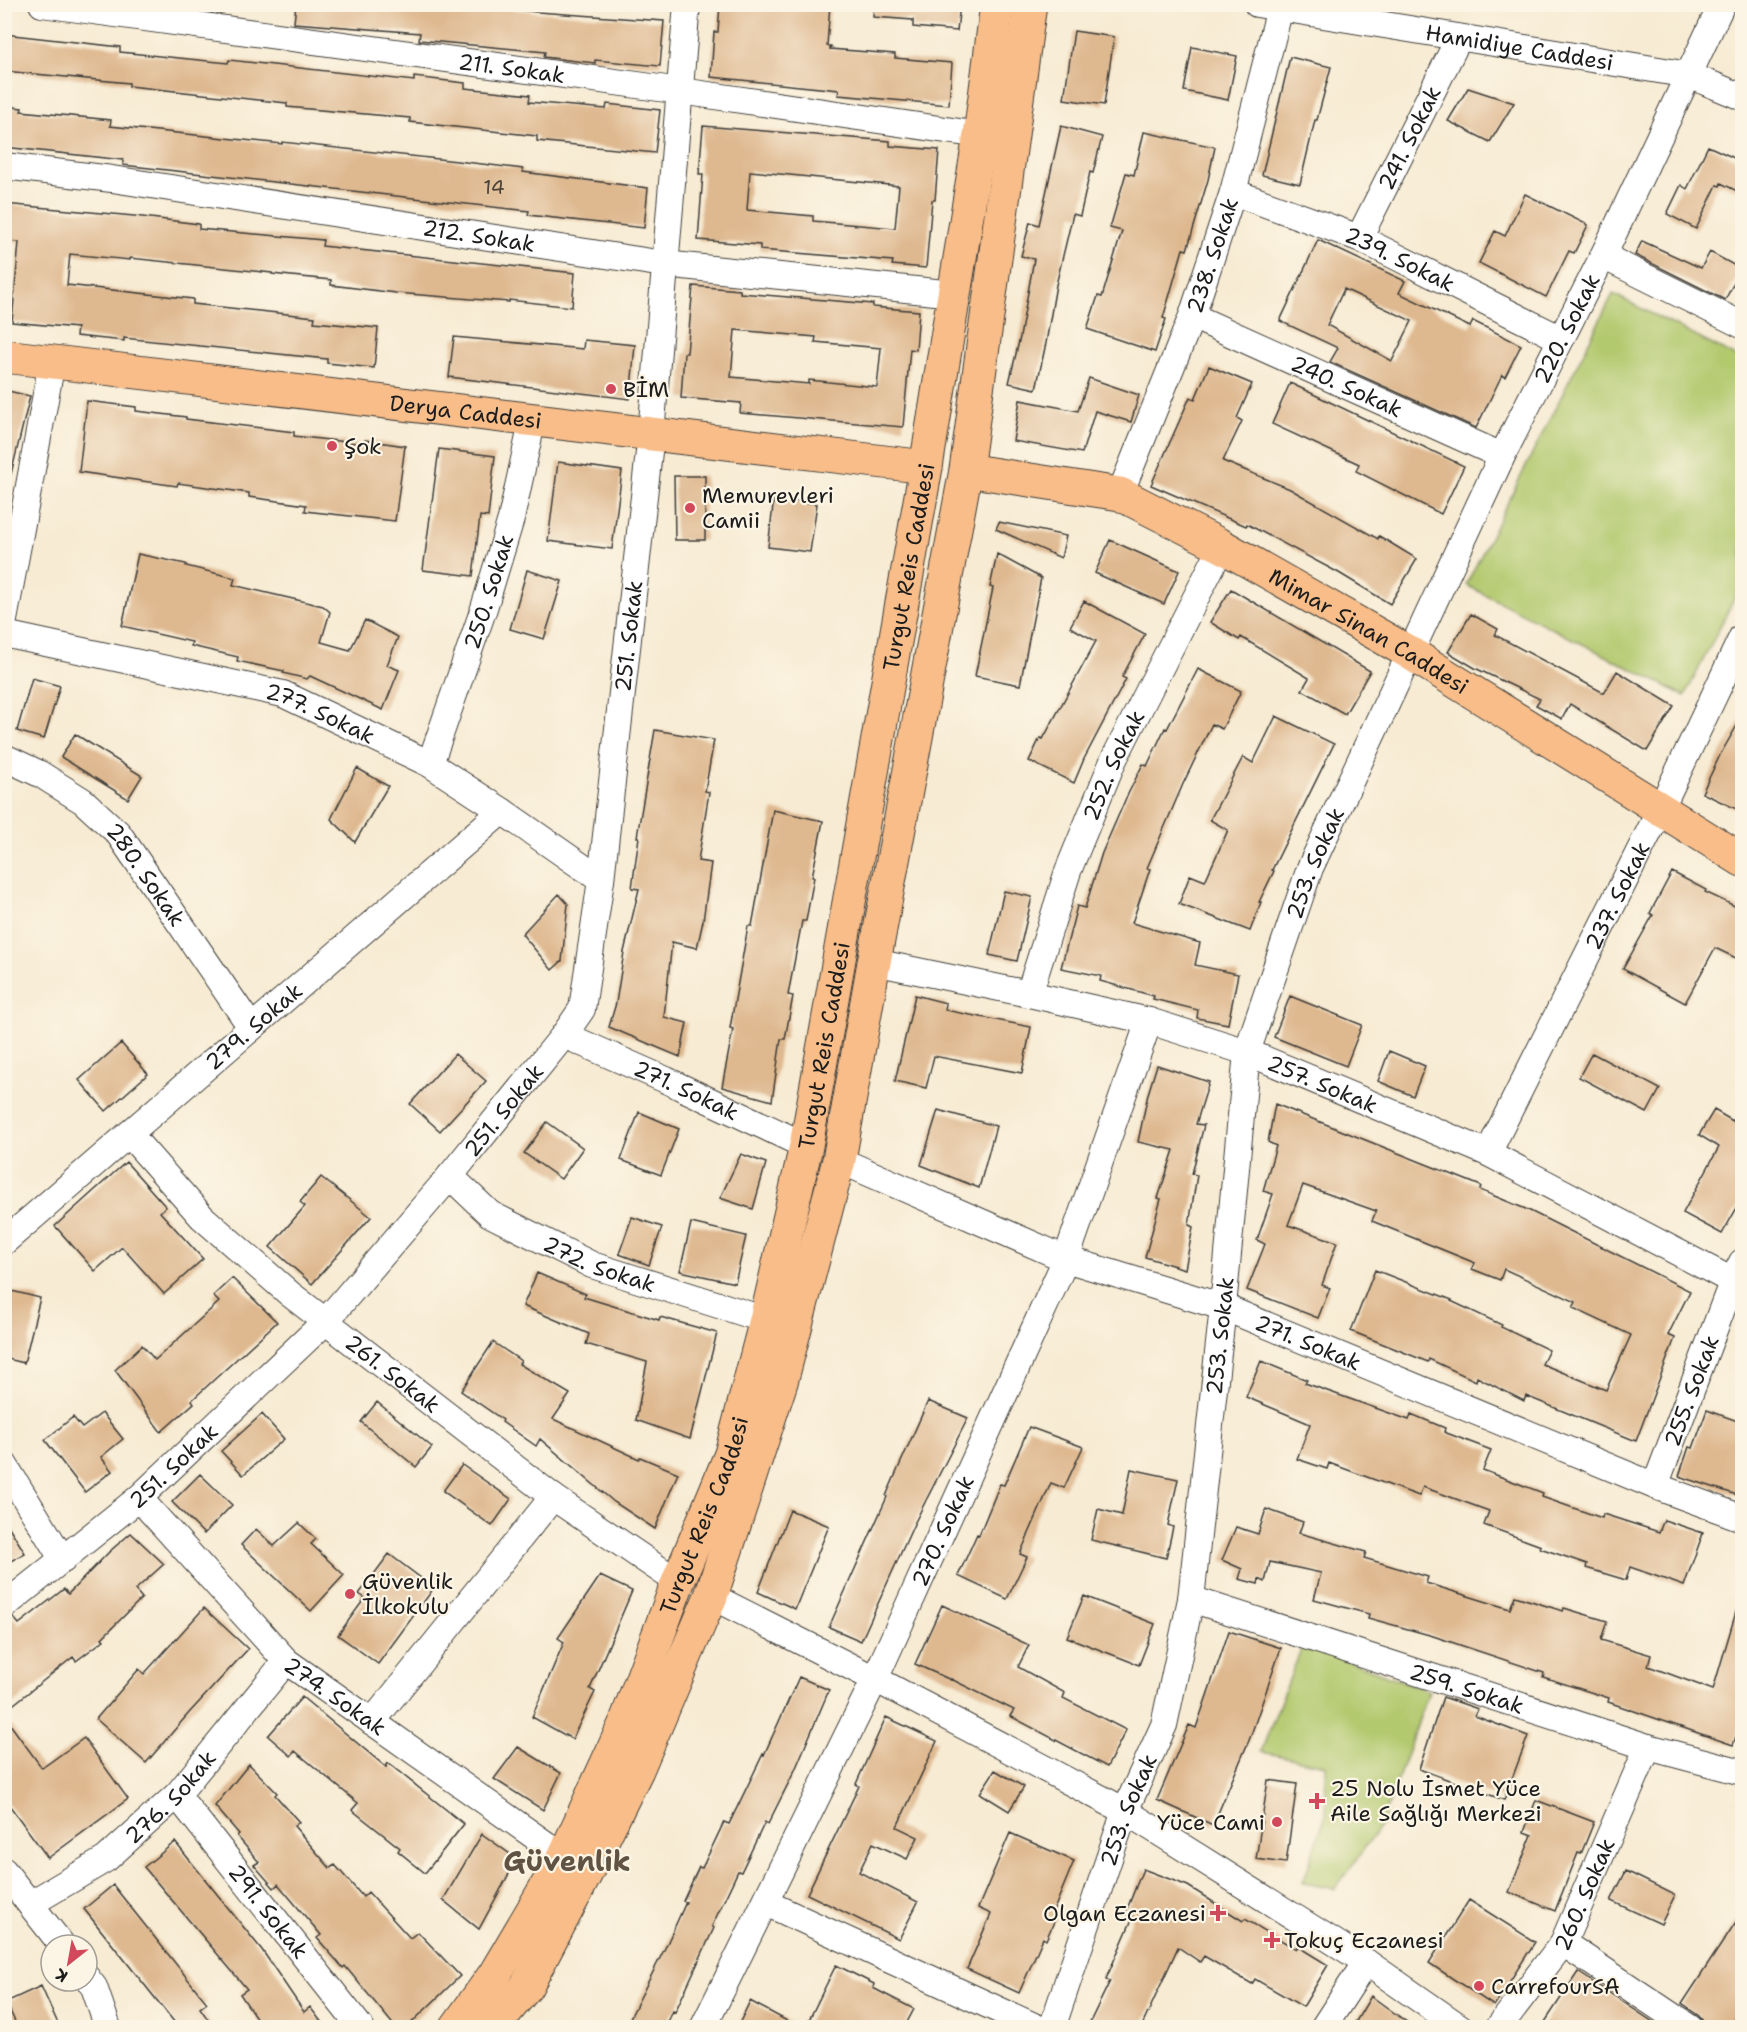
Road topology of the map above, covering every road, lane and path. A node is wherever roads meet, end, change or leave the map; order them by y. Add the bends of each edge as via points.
1 (42, 4) edge
2 (687, 4) edge
3 (997, 4) edge
4 (1030, 4) edge
5 (1722, 4) edge
6 (1269, 6) edge
7 (1321, 10) edge
8 (1459, 38) junction
9 (1689, 75) junction
10 (681, 91) junction
11 (1743, 97) edge
12 (980, 135) junction
13 (4, 166) edge
14 (1233, 192) junction
15 (1359, 238) junction
16 (1604, 255) junction
17 (664, 264) junction
18 (954, 294) junction
19 (1192, 316) junction
20 (1743, 325) edge
21 (1561, 339) junction
22 (4, 356) edge
23 (52, 362) junction
24 (533, 418) junction
25 (651, 434) junction
26 (1502, 456) junction
27 (926, 467) junction
28 (966, 470) junction
29 (1120, 494) junction
30 (1222, 546) junction
31 (4, 620) edge
32 (4, 634) edge
33 (1743, 637) edge
34 (1410, 653) junction
35 (4, 757) edge
36 (430, 764) junction
37 (1660, 810) junction
38 (502, 811) junction
39 (1743, 860) edge
40 (601, 880) junction
41 (874, 962) junction
42 (1029, 994) junction
43 (1149, 1021) junction
44 (251, 1027) junction
45 (564, 1035) junction
46 (1247, 1052) junction
47 (130, 1135) junction
48 (806, 1146) junction
49 (1488, 1153) junction
50 (839, 1160) junction
51 (450, 1176) junction
52 (4, 1242) edge
53 (1066, 1259) junction
54 (1739, 1276) edge
55 (1223, 1307) junction
56 (766, 1320) junction
57 (325, 1322) junction
58 (4, 1464) edge
59 (1654, 1486) junction
60 (553, 1497) junction
61 (139, 1498) junction
62 (1743, 1518) edge
63 (63, 1560) junction
64 (678, 1582) junction
65 (711, 1596) junction
66 (1191, 1599) junction
67 (4, 1606) edge
68 (286, 1661) junction
69 (875, 1679) junction
70 (372, 1722) junction
71 (1648, 1747) junction
72 (1742, 1772) edge
73 (177, 1795) junction
74 (1125, 1811) junction
75 (564, 1857) junction
76 (4, 1870) edge
77 (766, 1903) junction
78 (30, 1904) junction
79 (53, 1933) edge
80 (1563, 1943) junction
81 (1366, 1962) junction
82 (96, 1993) edge
83 (108, 2028) edge
84 (361, 2028) edge
85 (456, 2028) edge
86 (492, 2028) edge
87 (703, 2028) edge
88 (1038, 2028) edge
89 (1052, 2028) edge
90 (1323, 2028) edge
91 (1461, 2028) edge
92 (1498, 2028) edge
93 (1690, 2028) edge

1 - 10 street, 211. Sokak
2 - 10 street, 251. Sokak
3 - 12 main road, Turgut Reis Caddesi
4 - 28 main road, Turgut Reis Caddesi
5 - 9 street, 220. Sokak
6 - 7 street, Hamidiye Caddesi
6 - 14 street, 238. Sokak
7 - 8 street, Hamidiye Caddesi
8 - 9 street, Hamidiye Caddesi
8 - 15 street, 241. Sokak
9 - 11 street, Hamidiye Caddesi
9 - 16 street, 220. Sokak
10 - 12 street, 211. Sokak
10 - 17 street, 251. Sokak
12 - 18 main road, Turgut Reis Caddesi
13 - 17 street, 212. Sokak via 112,179
14 - 15 street, 239. Sokak
14 - 19 street, 238. Sokak
15 - 21 street, 239. Sokak
16 - 20 street
16 - 21 street, 220. Sokak
17 - 18 street, 212. Sokak
17 - 25 street, 251. Sokak
18 - 27 main road, Turgut Reis Caddesi
19 - 26 street, 240. Sokak
19 - 29 street, 238. Sokak
21 - 26 street, 220. Sokak
22 - 23 main road, Derya Caddesi
23 - 24 main road, Derya Caddesi
23 - 31 street
24 - 25 main road, Derya Caddesi
24 - 36 street, 250. Sokak via 511,519
25 - 27 main road, Derya Caddesi
25 - 40 street, 251. Sokak
26 - 34 street, 220. Sokak
27 - 48 main road, Turgut Reis Caddesi
28 - 29 main road, Mimar Sinan Caddesi
28 - 41 main road, Turgut Reis Caddesi
29 - 30 main road, Mimar Sinan Caddesi
30 - 34 main road, Mimar Sinan Caddesi
30 - 42 street, 252. Sokak via 1113,761 1068,871
32 - 36 street, 277. Sokak via 283,694
33 - 37 street, 237. Sokak
34 - 37 main road, Mimar Sinan Caddesi
34 - 46 street, 253. Sokak via 1310,868
35 - 44 street, 280. Sokak via 83,801 118,833
36 - 38 street, 277. Sokak
37 - 39 main road, Mimar Sinan Caddesi
37 - 49 street, 237. Sokak
38 - 40 street, 277. Sokak
38 - 44 street, 279. Sokak
40 - 45 street, 251. Sokak via 582,1009
41 - 42 street, 257. Sokak
41 - 50 main road, Turgut Reis Caddesi
42 - 43 street, 257. Sokak
43 - 46 street, 257. Sokak
43 - 53 street, 270. Sokak
44 - 47 street, 279. Sokak
45 - 48 street, 271. Sokak
45 - 51 street, 251. Sokak
46 - 49 street, 257. Sokak
46 - 55 street, 253. Sokak
47 - 52 street, 279. Sokak
47 - 57 street, 261. Sokak via 201,1217
48 - 56 main road, Turgut Reis Caddesi
49 - 54 street, 257. Sokak
50 - 53 street, 271. Sokak
50 - 65 main road, Turgut Reis Caddesi via 781,1382
51 - 56 street, 272. Sokak via 490,1215 592,1265
51 - 57 street, 251. Sokak
53 - 55 street, 271. Sokak
53 - 69 street, 270. Sokak
54 - 59 street, 255. Sokak
55 - 59 street, 271. Sokak
55 - 66 street, 253. Sokak
56 - 64 main road, Turgut Reis Caddesi via 731,1455
57 - 60 street, 261. Sokak
57 - 61 street, 251. Sokak
58 - 63 street
59 - 62 street, 271. Sokak
60 - 64 street, 261. Sokak
60 - 70 street
61 - 63 street, 251. Sokak
61 - 68 street, 274. Sokak
63 - 67 street, 251. Sokak
64 - 75 main road, Turgut Reis Caddesi via 626,1724
65 - 69 street
65 - 86 main road, Turgut Reis Caddesi via 637,1770 586,1873 526,1987
66 - 71 street, 259. Sokak
66 - 74 street, 253. Sokak via 1164,1725
68 - 70 street, 274. Sokak
68 - 73 street, 276. Sokak
69 - 74 street
69 - 77 street, 270. Sokak
70 - 75 street, 274. Sokak
71 - 72 street, 259. Sokak
71 - 80 street, 260. Sokak
73 - 78 street, 276. Sokak via 106,1859
73 - 84 street, 291. Sokak
74 - 81 street
74 - 89 street, 253. Sokak
75 - 85 main road, Turgut Reis Caddesi via 495,1974
76 - 78 street
77 - 87 street, 270. Sokak
77 - 88 street
78 - 79 street
80 - 92 street, 260. Sokak
80 - 93 street
81 - 90 street
81 - 91 street
82 - 83 street

